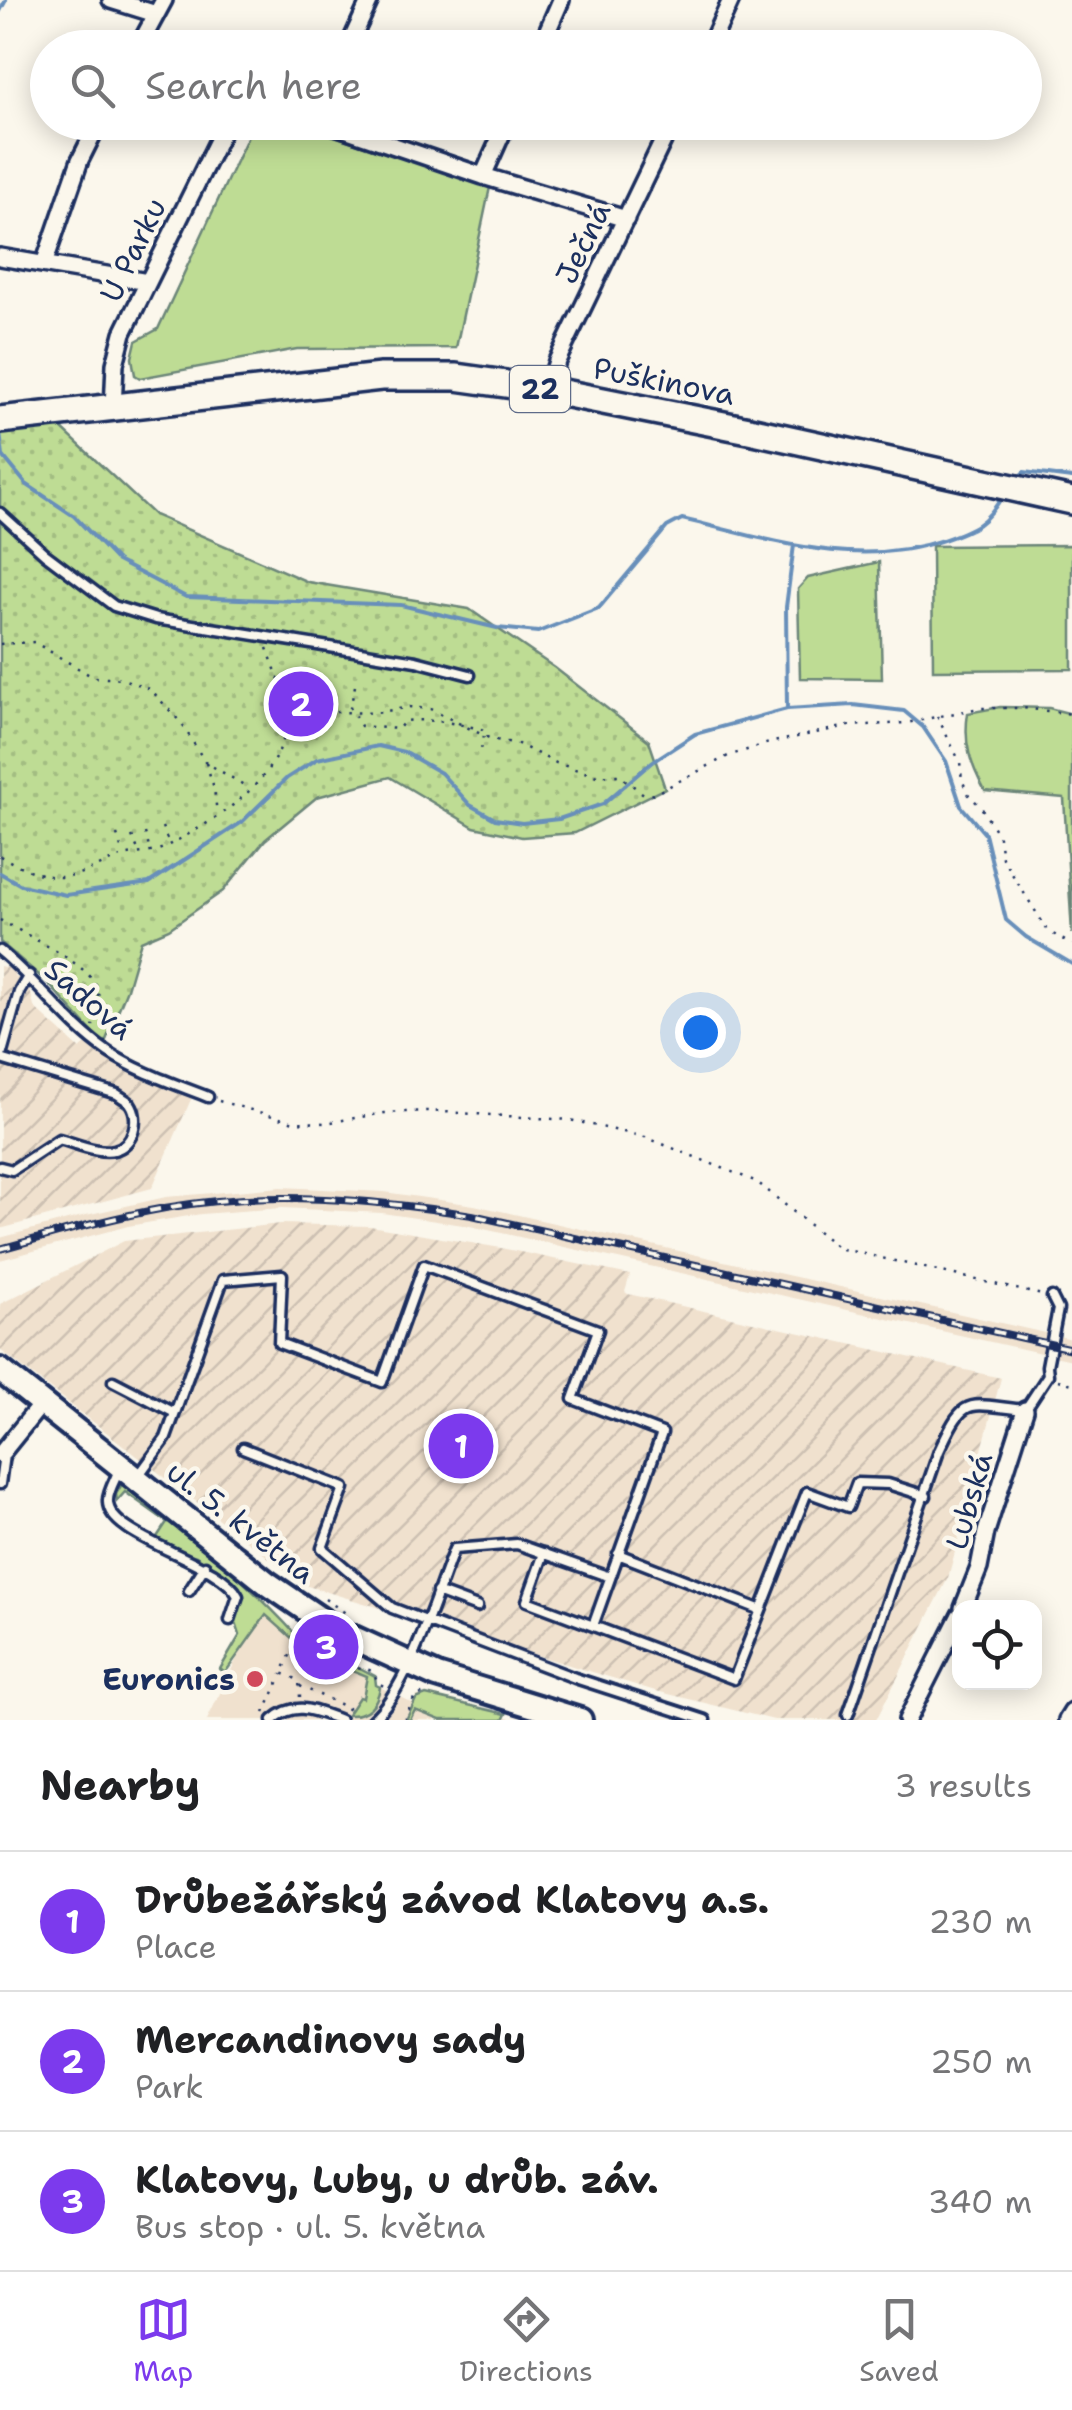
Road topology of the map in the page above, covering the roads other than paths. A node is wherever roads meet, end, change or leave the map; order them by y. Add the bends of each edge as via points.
1 (111, 0) edge
2 (370, 0) edge
3 (561, 0) edge
4 (730, 0) edge
5 (160, 7) edge
6 (148, 30) edge
7 (356, 30) edge
8 (548, 30) edge
9 (717, 30) edge
10 (90, 140) edge
11 (218, 140) edge
12 (377, 140) edge
13 (498, 140) edge
14 (663, 140) edge
15 (483, 176) junction
16 (626, 219) junction
17 (0, 256) edge
18 (44, 264) junction
19 (148, 282) junction
20 (548, 390) junction
21 (113, 409) junction
22 (0, 420) edge
23 (1072, 501) edge
24 (0, 513) edge
25 (470, 675) dead end
26 (0, 951) edge
27 (29, 975) junction
28 (0, 1060) edge
29 (208, 1098) road end
30 (0, 1167) edge
31 (1052, 1298) road end
32 (0, 1370) edge
33 (113, 1381) dead end
34 (42, 1403) junction
35 (1025, 1410) junction
36 (175, 1413) junction
37 (243, 1448) dead end
38 (2, 1451) edge
39 (129, 1472) junction
40 (0, 1484) edge
41 (926, 1496) junction
42 (544, 1554) junction
43 (618, 1554) junction
44 (205, 1566) junction
45 (610, 1576) junction
46 (189, 1591) dead end
47 (437, 1592) junction
48 (966, 1600) edge
49 (476, 1608) dead end
50 (760, 1609) junction
51 (230, 1620) dead end
52 (425, 1622) junction
53 (593, 1626) junction
54 (952, 1631) edge
55 (408, 1665) junction
56 (1072, 1712) edge
57 (848, 1715) dead end
58 (274, 1720) edge
59 (342, 1720) edge
60 (372, 1720) edge
61 (580, 1720) edge
62 (704, 1720) edge
63 (908, 1720) edge
64 (1067, 1720) edge

1 - 5 street
2 - 7 street
3 - 8 street
4 - 9 street
5 - 6 street
10 - 18 street
11 - 19 street, U Parku
12 - 15 street
13 - 15 street
14 - 16 street, Ječná
15 - 16 street
16 - 20 street, Ječná
17 - 18 street
18 - 19 street
19 - 21 street, U Parku via 123,334
20 - 21 main road, Puškinova / 22 via 456,377 381,377
20 - 23 main road, Puškinova / 22
21 - 22 main road, Puškinova / 22
24 - 25 lane via 114,606
26 - 27 lane, Sadová
27 - 28 lane
27 - 29 lane, Sadová via 108,1052
28 - 30 lane via 117,1094 134,1116 133,1134 111,1152 59,1138 12,1170
31 - 35 lane via 1058,1309 1048,1375
32 - 34 street, ul. 5. května
33 - 36 lane
34 - 38 street
34 - 39 street, ul. 5. května
35 - 41 lane via 973,1404 956,1414
35 - 48 street, Lubská
36 - 39 lane via 166,1438
36 - 43 lane via 223,1280 282,1275 279,1342 382,1382 424,1265 598,1330 574,1399 662,1433
37 - 52 lane via 344,1488 322,1548 392,1608
38 - 40 lane
39 - 44 lane via 108,1500 110,1510 171,1554
39 - 55 street, ul. 5. května via 292,1601
41 - 50 lane via 857,1483 848,1508 807,1492
41 - 57 lane
42 - 45 lane
42 - 47 lane via 518,1544 454,1549
42 - 53 lane via 527,1601
43 - 45 lane
43 - 50 lane
44 - 46 lane
44 - 51 lane via 238,1596
45 - 53 lane
47 - 49 lane
47 - 52 lane
50 - 53 lane via 734,1679
52 - 55 lane
52 - 62 lane
54 - 63 street
55 - 60 lane
55 - 61 street, ul. 5. května
56 - 64 street
58 - 59 lane via 303,1707

